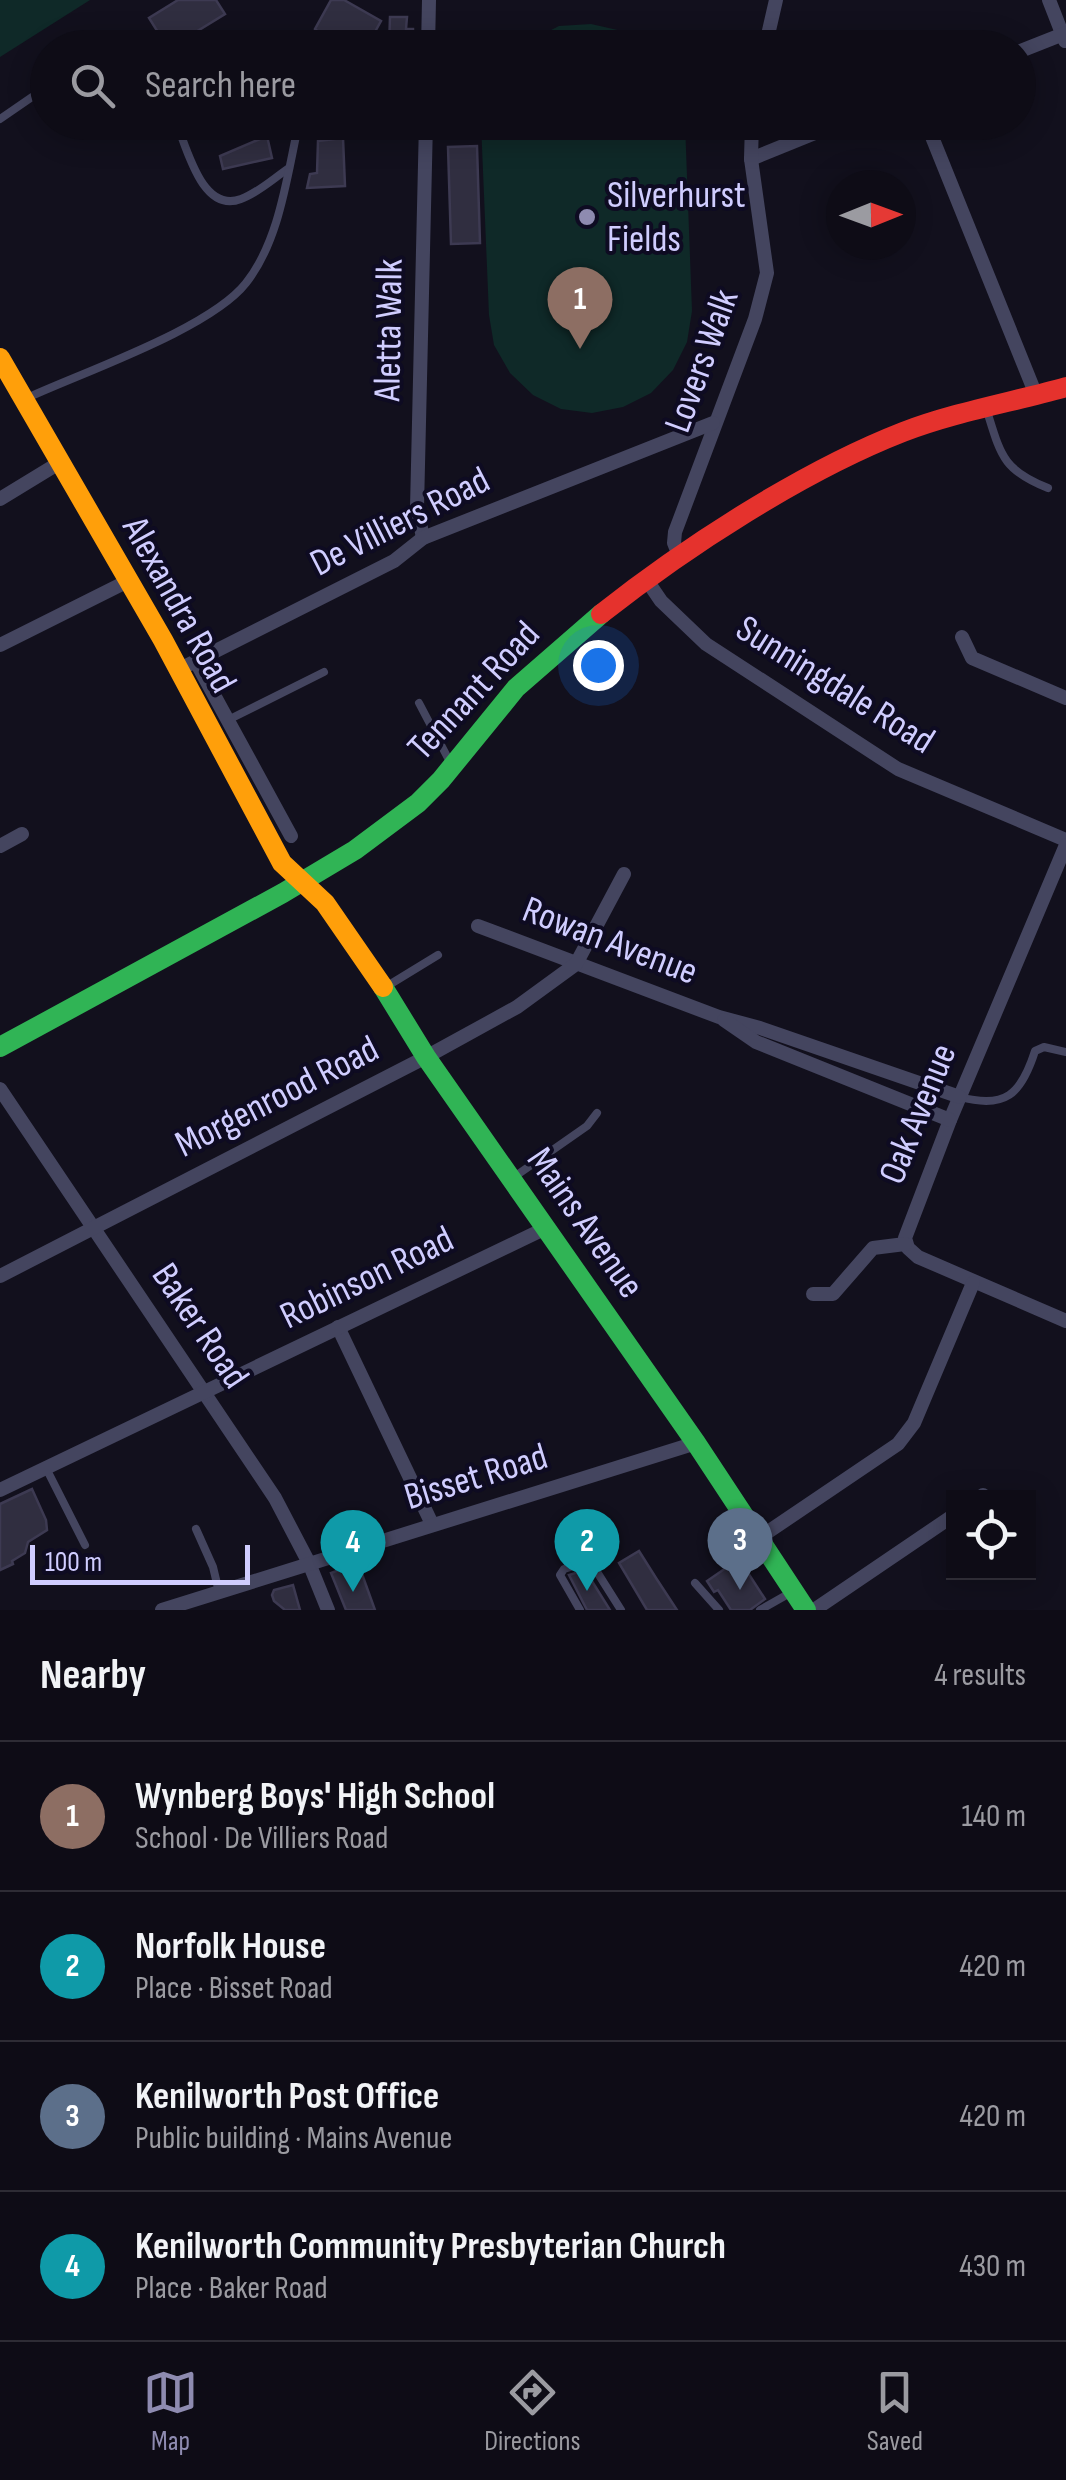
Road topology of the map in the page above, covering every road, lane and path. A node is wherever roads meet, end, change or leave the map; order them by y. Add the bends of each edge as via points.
1 (429, 0) edge
2 (776, 0) edge
3 (1049, 0) edge
4 (428, 30) edge
5 (769, 30) edge
6 (1065, 37) edge
7 (1036, 46) edge
8 (30, 98) edge
9 (0, 119) edge
10 (184, 140) edge
11 (295, 140) edge
12 (426, 140) edge
13 (752, 140) edge
14 (798, 140) edge
15 (933, 140) edge
16 (752, 159) junction
17 (288, 168) junction
18 (0, 358) edge
19 (1066, 387) edge
20 (1036, 394) junction
21 (23, 400) junction
22 (986, 407) junction
23 (713, 424) junction
24 (60, 463) junction
25 (1048, 488) dead end
26 (0, 499) edge
27 (423, 538) junction
28 (680, 558) junction
29 (646, 579) junction
30 (128, 582) junction
31 (962, 637) dead end
32 (0, 645) edge
33 (187, 666) junction
34 (324, 672) dead end
35 (1066, 698) edge
36 (419, 702) dead end
37 (218, 726) junction
38 (452, 766) junction
39 (268, 792) junction
40 (248, 804) junction
41 (22, 834) dead end
42 (291, 836) dead end
43 (1066, 842) edge
44 (0, 846) edge
45 (624, 874) dead end
46 (301, 882) junction
47 (478, 926) dead end
48 (438, 955) dead end
49 (576, 964) junction
50 (384, 988) junction
51 (719, 1017) junction
52 (0, 1047) edge
53 (1066, 1052) edge
54 (426, 1057) junction
55 (0, 1089) edge
56 (960, 1097) junction
57 (597, 1113) dead end
58 (950, 1120) junction
59 (511, 1178) junction
60 (95, 1227) junction
61 (546, 1228) junction
62 (906, 1244) junction
63 (0, 1276) edge
64 (972, 1283) junction
65 (814, 1294) dead end
66 (1066, 1321) edge
67 (338, 1328) junction
68 (204, 1392) junction
69 (696, 1443) junction
70 (46, 1468) junction
71 (0, 1490) edge
72 (946, 1520) edge
73 (432, 1524) junction
74 (196, 1529) dead end
75 (759, 1538) junction
76 (86, 1546) dead end
77 (309, 1563) junction
78 (695, 1584) dead end
79 (794, 1590) junction
80 (219, 1592) junction
81 (162, 1610) edge
82 (328, 1610) edge
83 (580, 1610) edge
84 (621, 1610) edge
85 (719, 1610) edge
86 (760, 1610) edge
87 (810, 1610) edge

1 - 4 street
2 - 5 street
3 - 6 street
6 - 7 street
8 - 9 lane
10 - 17 lane via 205,188 217,198 244,198
11 - 17 lane
12 - 27 street, Aletta Walk via 417,508
13 - 16 street, Lovers Walk
14 - 16 street
15 - 20 street
16 - 23 street, Lovers Walk via 767,273
17 - 21 lane via 265,248 234,296 204,318
18 - 21 street, Alexandra Road
19 - 20 street, Tennant Road
20 - 22 street, Tennant Road
21 - 24 street, Alexandra Road
22 - 25 lane via 1004,462
22 - 28 street, Tennant Road via 840,460
23 - 27 street, De Villiers Road
23 - 28 street, Lovers Walk via 675,532
24 - 26 street
24 - 30 street, Alexandra Road
27 - 33 street, De Villiers Road via 394,561
28 - 29 street, Tennant Road
29 - 38 street, Tennant Road via 532,671
29 - 43 street, Sunningdale Road via 706,644 898,769
30 - 32 street
30 - 33 street, Alexandra Road
31 - 35 street via 972,658
33 - 37 street, Alexandra Road
34 - 37 lane
36 - 38 lane
37 - 39 street
37 - 40 street, Alexandra Road
38 - 46 street, Tennant Road via 418,803
39 - 40 street
39 - 42 street
40 - 46 street, Alexandra Road via 282,863
41 - 44 street
43 - 56 street, Oak Avenue
45 - 49 street
46 - 50 street, Mains Avenue via 321,898
46 - 52 street, Tennant Road
47 - 49 street, Rowan Avenue
48 - 50 lane
49 - 51 street, Rowan Avenue
49 - 54 street, Morgenrood Road
50 - 54 street, Mains Avenue
51 - 56 street, Rowan Avenue
51 - 58 street, Rowan Avenue via 756,1042
53 - 56 lane via 1034,1051 1012,1096 995,1102
54 - 59 street, Mains Avenue
54 - 60 street, Morgenrood Road
55 - 60 street, Baker Road
56 - 58 street, Oak Avenue
57 - 59 lane
58 - 62 street, Oak Avenue via 907,1226
59 - 61 street, Mains Avenue
60 - 63 street, Morgenrood Road
60 - 68 street, Baker Road
61 - 67 street, Robinson Road
61 - 69 street, Mains Avenue
62 - 64 street, Oak Avenue via 918,1258
62 - 65 street via 873,1248 833,1294
64 - 66 street, Oak Avenue
64 - 75 street via 914,1422 898,1444
67 - 68 street, Robinson Road
67 - 73 street
68 - 70 street, Robinson Road
68 - 77 street, Baker Road via 275,1498
69 - 73 street, Bisset Road
69 - 75 street, Mains Avenue
70 - 71 street, Robinson Road
70 - 76 lane
72 - 87 street
73 - 77 street, Bisset Road
74 - 80 lane
75 - 79 street, Mains Avenue
77 - 80 street, Bisset Road
77 - 82 street, Baker Road
78 - 85 lane
79 - 86 lane
79 - 87 street, Mains Avenue
80 - 81 street, Bisset Road
83 - 84 lane via 560,1575 587,1562

